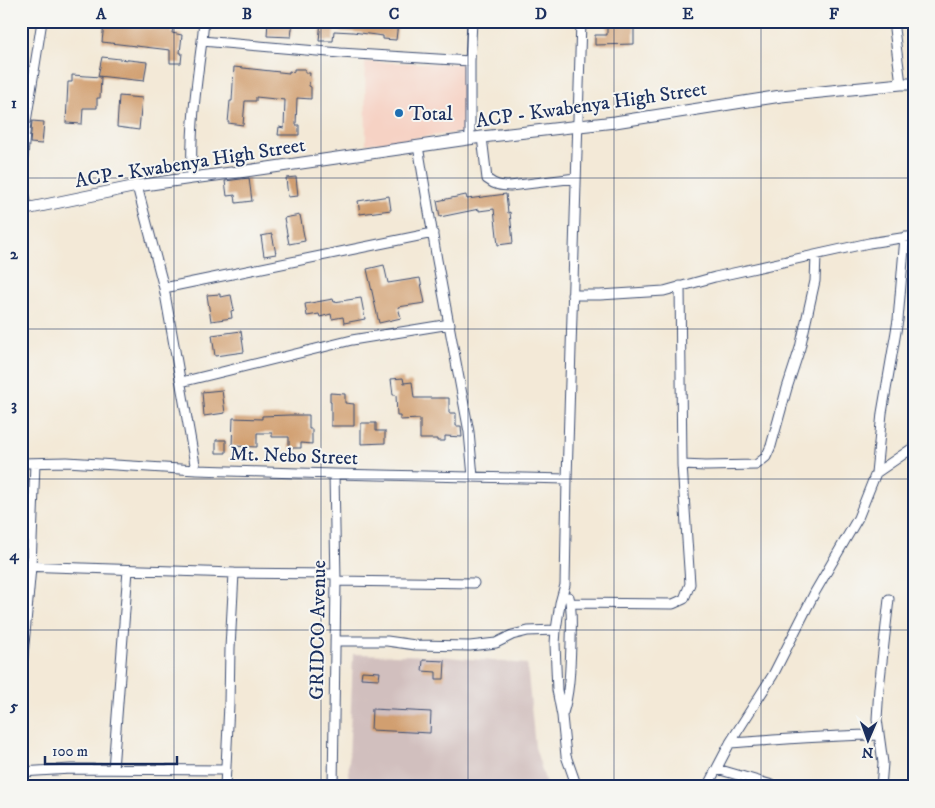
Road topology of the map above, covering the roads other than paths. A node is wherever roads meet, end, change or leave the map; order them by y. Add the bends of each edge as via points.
1 (42, 21) edge
2 (204, 21) edge
3 (472, 21) edge
4 (581, 21) edge
5 (893, 21) edge
6 (202, 41) junction
7 (470, 61) junction
8 (914, 80) edge
9 (901, 84) junction
10 (914, 84) edge
11 (21, 85) edge
12 (32, 86) junction
13 (578, 126) junction
14 (476, 138) junction
15 (418, 146) junction
16 (192, 178) junction
17 (576, 178) junction
18 (22, 179) edge
19 (137, 186) junction
20 (24, 210) edge
21 (433, 233) junction
22 (909, 236) edge
23 (816, 256) junction
24 (680, 286) junction
25 (164, 288) junction
26 (572, 295) junction
27 (450, 324) junction
28 (181, 382) junction
29 (914, 447) edge
30 (21, 463) edge
31 (35, 463) junction
32 (682, 465) junction
33 (196, 470) junction
34 (876, 473) junction
35 (334, 474) junction
36 (473, 477) junction
37 (567, 479) junction
38 (26, 567) edge
39 (128, 570) junction
40 (234, 573) junction
41 (336, 578) junction
42 (474, 583) dead end
43 (565, 585) junction
44 (889, 600) dead end
45 (571, 603) junction
46 (556, 630) junction
47 (335, 641) junction
48 (21, 678) edge
49 (562, 716) junction
50 (879, 735) junction
51 (730, 743) junction
52 (113, 769) junction
53 (717, 769) junction
54 (226, 770) junction
55 (21, 772) edge
56 (225, 787) edge
57 (333, 787) edge
58 (577, 787) edge
59 (707, 787) edge
60 (779, 787) edge
61 (881, 787) edge

1 - 12 street
2 - 6 street
3 - 7 street
4 - 13 street
5 - 9 street
6 - 7 street
6 - 16 street via 193,119
7 - 14 street
8 - 9 main road
9 - 10 main road
9 - 13 main road, ACP - Kwabenya High Street via 799,94
11 - 12 street
12 - 18 street
13 - 14 main road, ACP - Kwabenya High Street
13 - 17 street
14 - 15 main road, ACP - Kwabenya High Street
14 - 17 street via 488,179 494,184 510,186
15 - 16 main road, ACP - Kwabenya High Street
15 - 21 street
16 - 19 main road, ACP - Kwabenya High Street
17 - 26 street
18 - 20 street
19 - 20 main road, ACP - Kwabenya High Street
19 - 25 street
21 - 25 street
21 - 27 street
22 - 23 street
22 - 34 street
23 - 24 street
23 - 32 street via 815,280 800,348 766,457 756,465
24 - 26 street via 650,293
24 - 32 street
25 - 28 street
26 - 37 street
27 - 28 street via 352,340
27 - 36 street via 469,432
28 - 33 street
29 - 34 street
30 - 31 street, Mt. Nebo Street
31 - 33 street, Mt. Nebo Street
31 - 38 street
32 - 45 street via 690,584 684,599 673,604
33 - 35 street, Mt. Nebo Street
34 - 51 street via 858,518 815,592 773,675
35 - 36 street, Mt. Nebo Street
35 - 41 street, GRIDCO Avenue
36 - 37 street, Mt. Nebo Street
37 - 43 street
38 - 39 street
38 - 48 street
39 - 40 street
39 - 52 street
40 - 41 street
40 - 54 street
41 - 42 street
41 - 47 street, GRIDCO Avenue
43 - 45 street
43 - 46 street
44 - 50 street via 879,688
45 - 49 street via 570,678
46 - 47 street via 528,631 496,643 470,646
46 - 49 street via 557,690
47 - 57 street, GRIDCO Avenue
49 - 58 street via 566,756
50 - 51 street
50 - 61 street via 883,763
51 - 53 street
52 - 54 street
52 - 55 street
53 - 59 street
53 - 60 street
54 - 56 street

